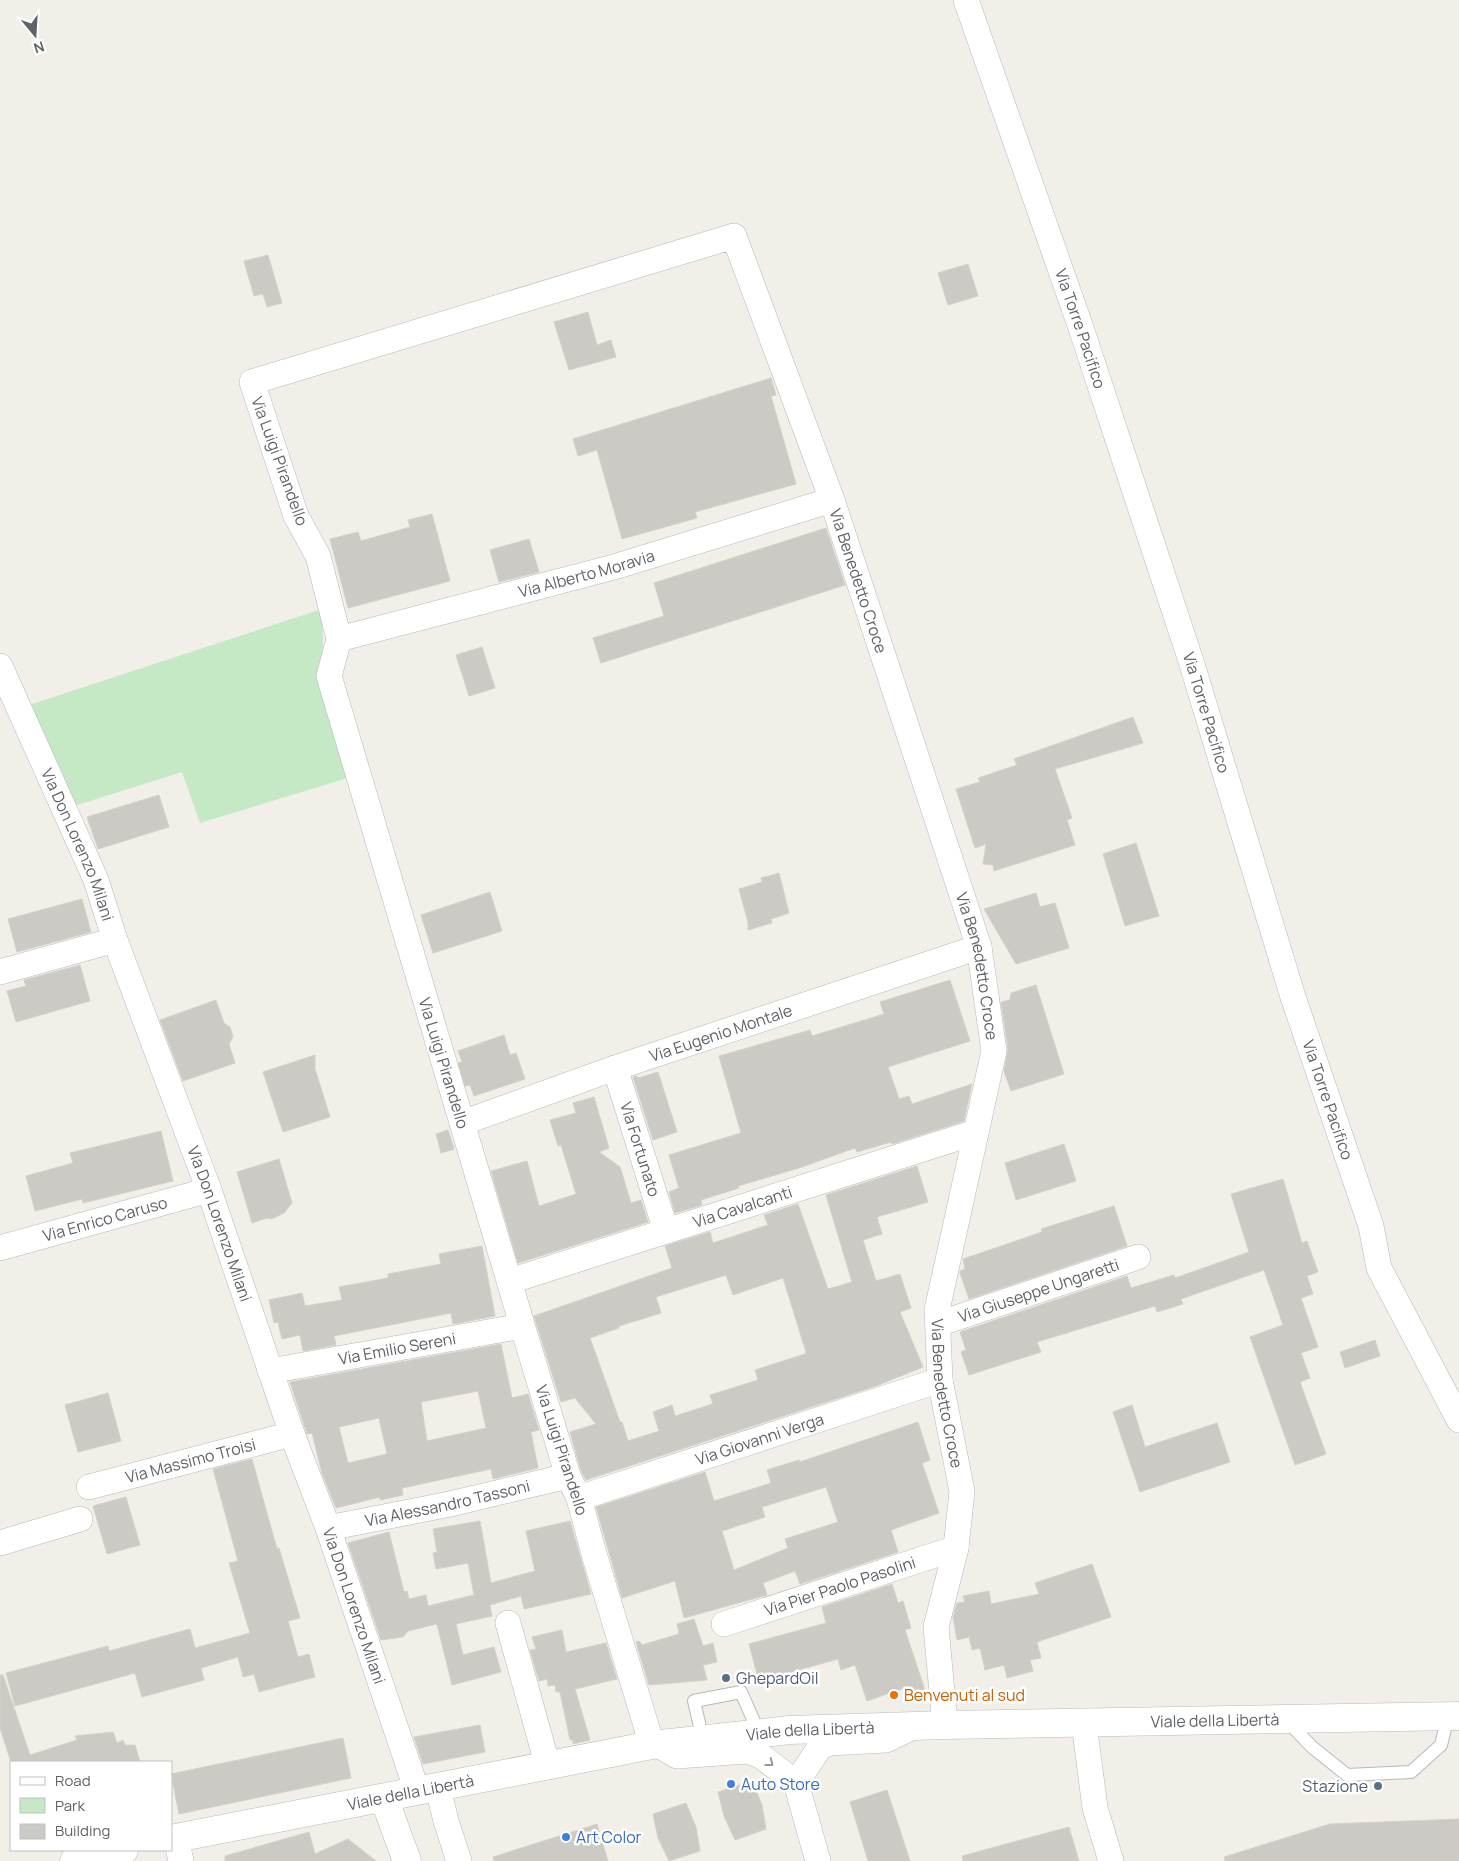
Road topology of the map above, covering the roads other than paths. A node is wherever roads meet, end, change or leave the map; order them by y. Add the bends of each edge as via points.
1 (966, 0) edge
2 (252, 382) joint
3 (832, 500) junction
4 (339, 639) junction
5 (0, 666) edge
6 (114, 940) junction
7 (980, 947) junction
8 (0, 972) edge
9 (615, 1068) junction
10 (462, 1122) junction
11 (976, 1132) junction
12 (209, 1190) junction
13 (666, 1231) junction
14 (0, 1248) edge
15 (1138, 1257) dead end
16 (510, 1281) junction
17 (938, 1324) junction
18 (522, 1326) junction
19 (270, 1371) junction
20 (940, 1380) junction
21 (1459, 1420) edge
22 (292, 1434) junction
23 (89, 1487) dead end
24 (574, 1487) junction
25 (80, 1519) dead end
26 (328, 1528) junction
27 (0, 1543) edge
28 (956, 1548) junction
29 (508, 1623) dead end
30 (724, 1624) dead end
31 (1454, 1716) edge
32 (1286, 1720) junction
33 (1084, 1723) junction
34 (945, 1725) junction
35 (914, 1726) junction
36 (759, 1733) junction
37 (703, 1740) junction
38 (655, 1745) junction
39 (548, 1767) junction
40 (796, 1783) junction
41 (428, 1789) junction
42 (384, 1798) junction
43 (176, 1846) edge
44 (119, 1851) edge
45 (74, 1861) edge
46 (407, 1861) edge
47 (459, 1861) edge
48 (818, 1861) edge
49 (1111, 1861) edge

1 - 21 street, Via Torre Pacifico via 1081,328 1188,652 1292,997 1372,1226 1379,1268
2 - 3 street, Via Benedetto Croce via 734,236
2 - 4 street, Via Luigi Pirandello via 296,516 318,556
3 - 4 street, Via Alberto Moravia via 614,567
3 - 7 street, Via Benedetto Croce
4 - 10 street, Via Luigi Pirandello via 330,676
5 - 6 street, Via Don Lorenzo Milani via 89,864
6 - 8 street
6 - 12 street, Via Don Lorenzo Milani
7 - 9 street, Via Eugenio Montale
7 - 11 street, Via Benedetto Croce via 994,1051
9 - 10 street, Via Eugenio Montale
9 - 13 street, Via Fortunato
10 - 16 street, Via Luigi Pirandello
11 - 13 street, Via Cavalcanti
11 - 17 street, Via Benedetto Croce via 937,1310
12 - 14 street, Via Enrico Caruso
12 - 19 street, Via Don Lorenzo Milani
13 - 16 street, Via Cavalcanti
15 - 17 street, Via Giuseppe Ungaretti
16 - 18 street, Via Luigi Pirandello
17 - 20 street, Via Benedetto Croce
18 - 19 street, Via Emilio Sereni
18 - 24 street, Via Luigi Pirandello
19 - 22 street, Via Don Lorenzo Milani
20 - 24 street, Via Giovanni Verga
20 - 28 street, Via Benedetto Croce via 962,1492
22 - 23 street, Via Massimo Troisi
22 - 26 street, Via Don Lorenzo Milani
24 - 26 street, Via Alessandro Tassoni via 450,1504
24 - 38 street, Via Luigi Pirandello
25 - 27 street
26 - 41 street, Via Don Lorenzo Milani
28 - 30 street, Via Pier Paolo Pasolini
28 - 34 street, Via Benedetto Croce via 936,1627
29 - 39 street
31 - 32 main road, Viale della Libertà
31 - 32 lane via 1441,1745 1411,1772 1347,1775 1312,1747
32 - 33 main road, Viale della Libertà
33 - 34 main road, Viale della Libertà
33 - 49 street via 1095,1808
34 - 35 main road, Viale della Libertà
35 - 36 main road, Viale della Libertà
35 - 40 street via 886,1740 820,1747
36 - 37 main road, Viale della Libertà
36 - 37 lane via 741,1692 694,1701
37 - 38 main road, Viale della Libertà
38 - 39 main road, Viale della Libertà
38 -> 40 street via 677,1756 747,1750 761,1756
39 - 41 main road, Viale della Libertà
40 - 48 street
41 - 42 main road, Viale della Libertà
41 - 47 street, Via Don Lorenzo Milani via 446,1821
42 - 43 main road, Viale della Libertà
42 - 46 main road
44 - 45 main road

